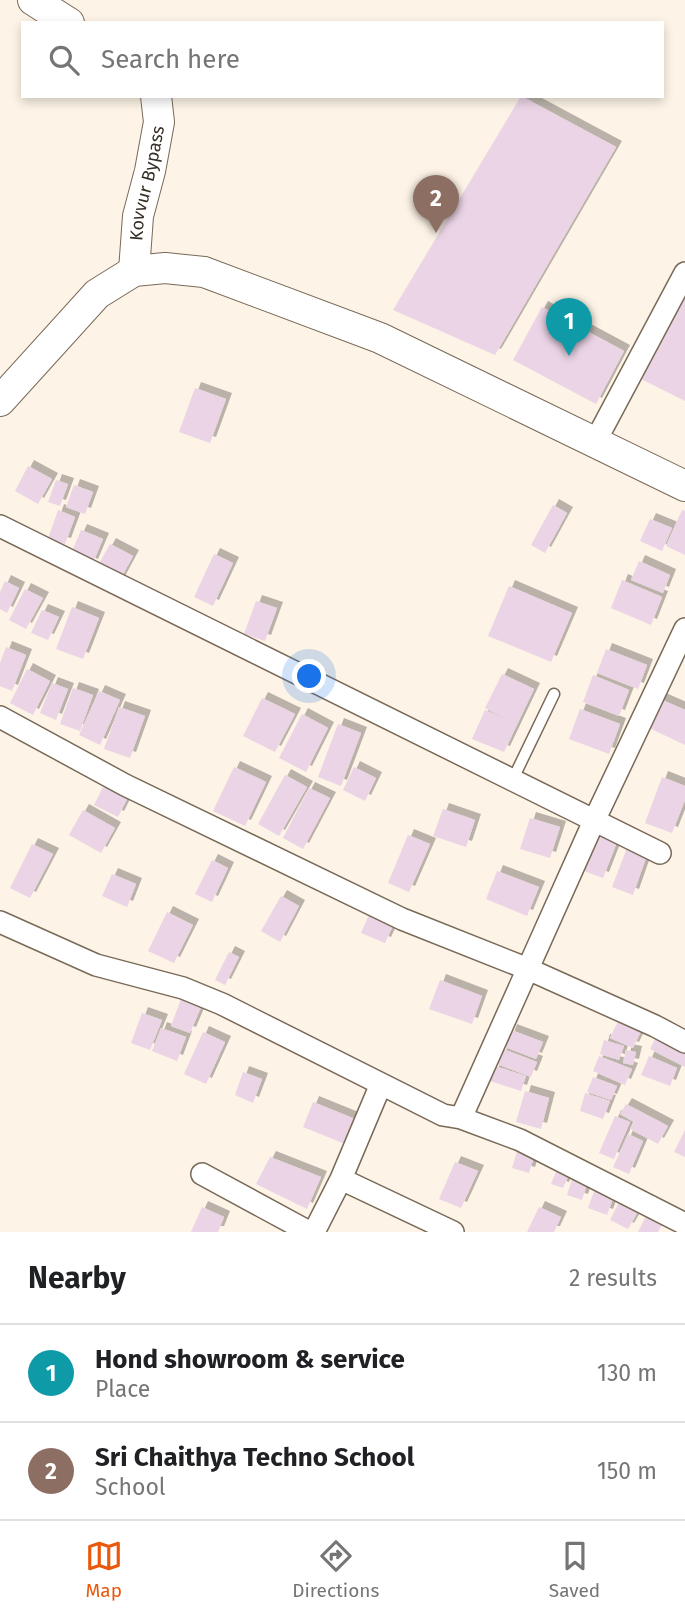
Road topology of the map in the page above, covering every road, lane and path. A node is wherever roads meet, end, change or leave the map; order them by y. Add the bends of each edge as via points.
1 (33, 0) edge
2 (66, 21) edge
3 (156, 98) edge
4 (134, 271) junction
5 (685, 273) edge
6 (0, 401) edge
7 (595, 442) junction
8 (685, 486) edge
9 (0, 526) edge
10 (685, 629) edge
11 (554, 694) dead end
12 (0, 717) edge
13 (512, 781) junction
14 (594, 821) junction
15 (660, 853) dead end
16 (0, 922) edge
17 (528, 969) junction
18 (685, 1042) edge
19 (381, 1084) junction
20 (461, 1118) junction
21 (202, 1174) dead end
22 (341, 1179) junction
23 (685, 1224) edge
24 (312, 1232) edge
25 (453, 1232) edge

1 - 2 main road
3 - 4 main road, Kovvur Bypass via 159,122 138,216
4 - 6 main road via 97,294
4 - 7 main road via 204,272 380,338
5 - 7 street
7 - 8 main road
9 - 13 street
10 - 14 street
11 - 13 lane
12 - 17 street via 125,785 402,919
13 - 14 street
14 - 15 street
14 - 17 street
16 - 19 street via 96,965 183,988 222,1004
17 - 18 street
17 - 20 street
19 - 20 street via 443,1115
19 - 22 street
20 - 23 street via 520,1140
21 - 24 street
22 - 24 street
22 - 25 street

